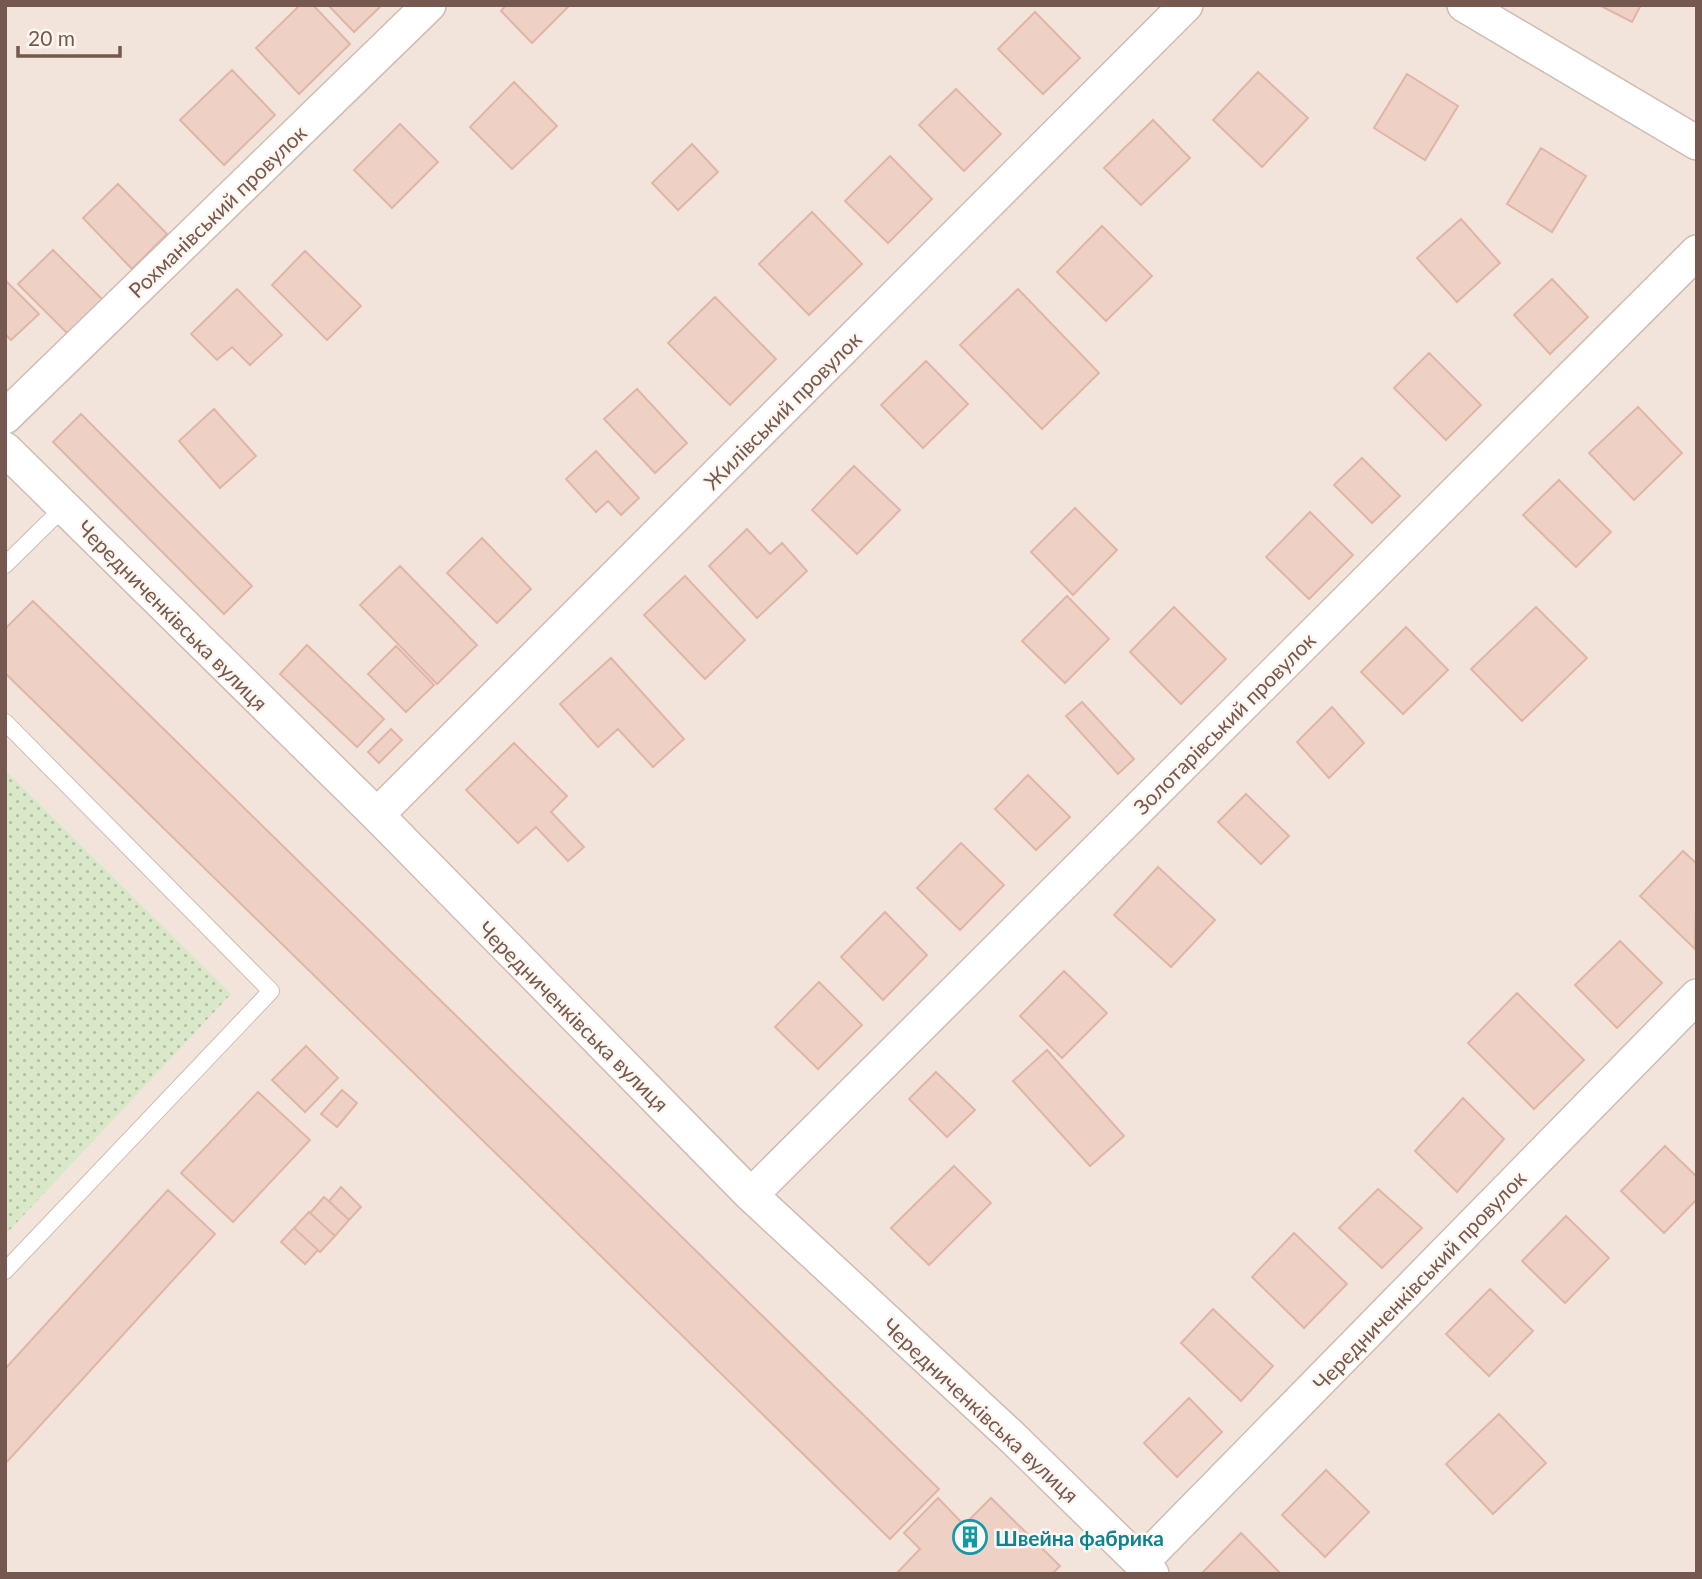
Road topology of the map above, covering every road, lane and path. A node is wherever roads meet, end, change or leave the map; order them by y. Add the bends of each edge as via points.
1 (429, 5) edge
2 (1186, 5) edge
3 (1464, 5) edge
4 (1697, 143) edge
5 (1697, 252) edge
6 (5, 417) edge
7 (5, 449) edge
8 (64, 507) junction
9 (5, 565) edge
10 (5, 722) edge
11 (377, 815) junction
12 (1697, 996) edge
13 (751, 1195) junction
14 (5, 1271) edge
15 (1146, 1568) edge

1 - 6 street, Рохманівський провулок
2 - 11 street, Жилівський провулок
3 - 4 street
5 - 13 street, Золотарівський провулок
7 - 8 street, Чередниченківська вулиця
8 - 9 lane
8 - 11 street, Чередниченківська вулиця
10 - 14 lane via 271,991
11 - 13 street, Чередниченківська вулиця
12 - 15 street, Чередниченківський провулок
13 - 15 street, Чередниченківська вулиця

